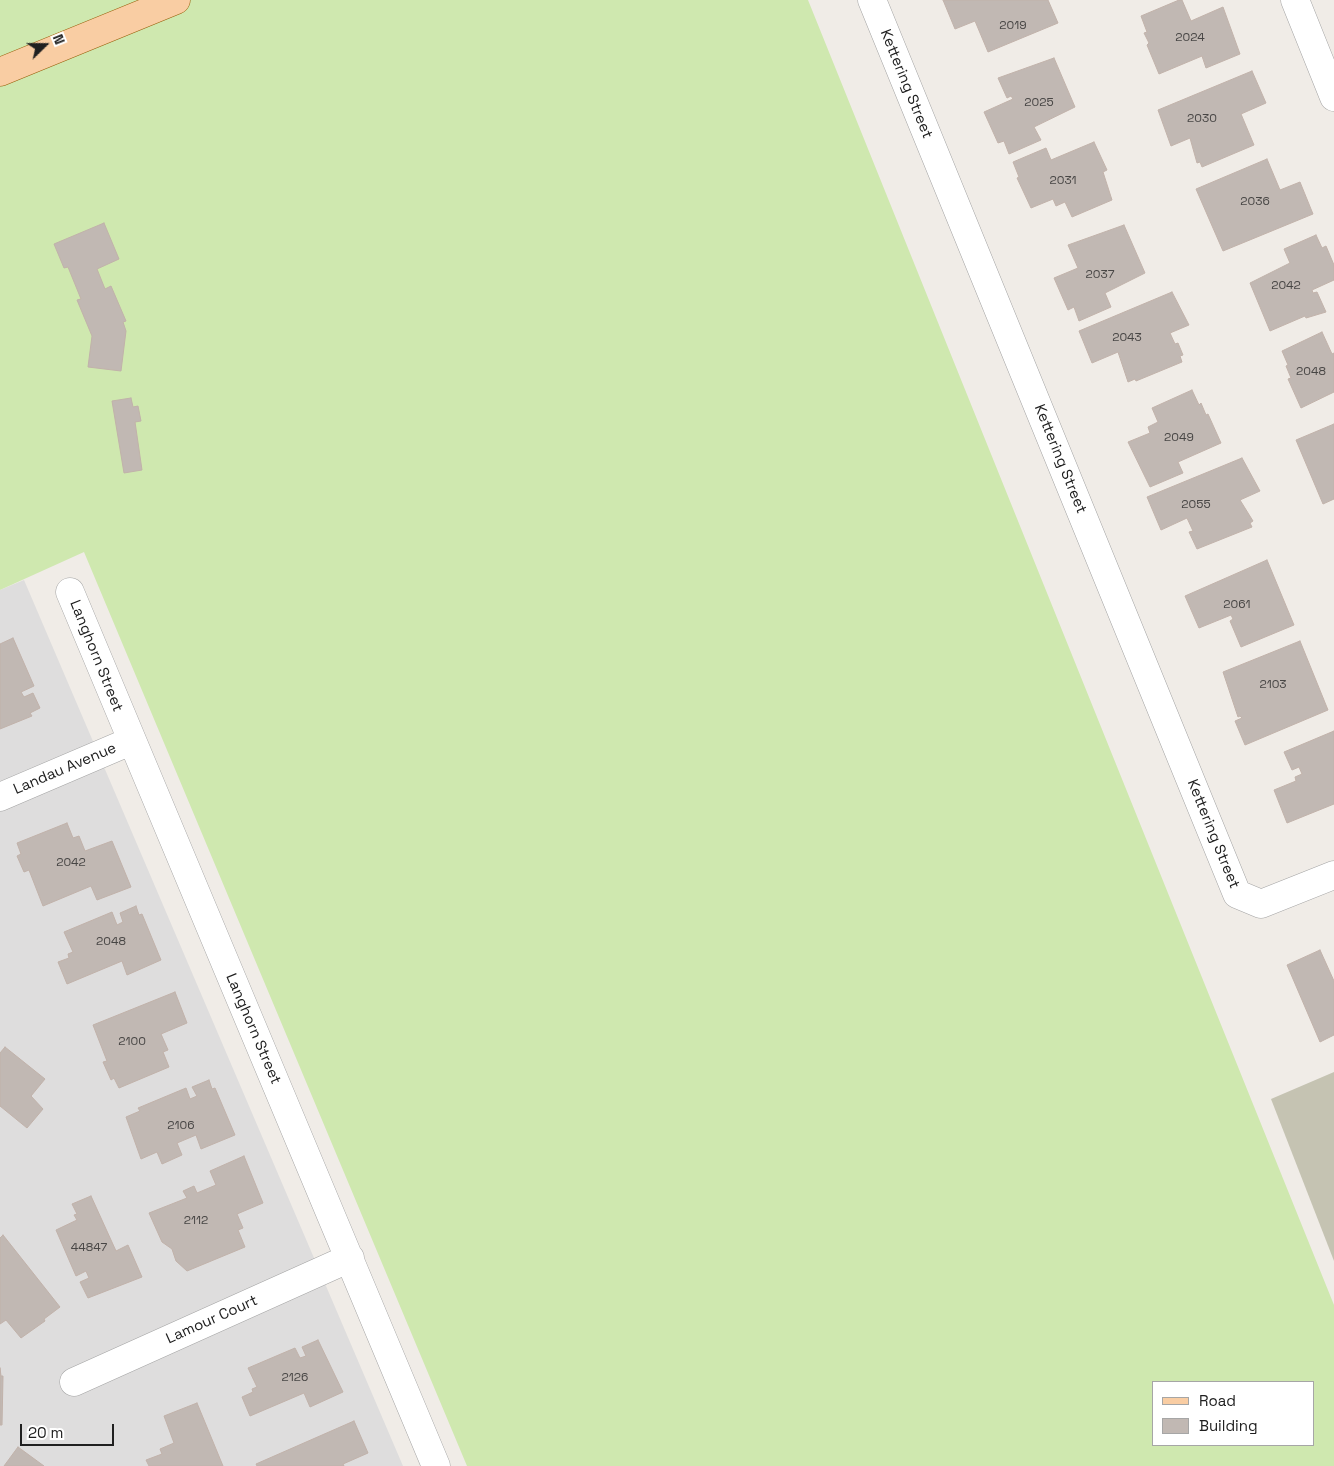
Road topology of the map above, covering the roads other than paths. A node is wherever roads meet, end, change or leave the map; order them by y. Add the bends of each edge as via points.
1 (176, 0) edge
2 (872, 0) edge
3 (1294, 0) edge
4 (0, 72) edge
5 (1334, 97) edge
6 (70, 592) dead end
7 (131, 741) junction
8 (0, 797) edge
9 (1334, 875) edge
10 (350, 1258) junction
11 (74, 1382) dead end
12 (436, 1466) edge

1 - 4 main road
2 - 9 street, Kettering Street via 1237,894 1261,904
3 - 5 street
6 - 7 street, Langhorn Street
7 - 8 street, Landau Avenue
7 - 10 street, Langhorn Street
10 - 11 street, Lamour Court
10 - 12 street, Langhorn Street

